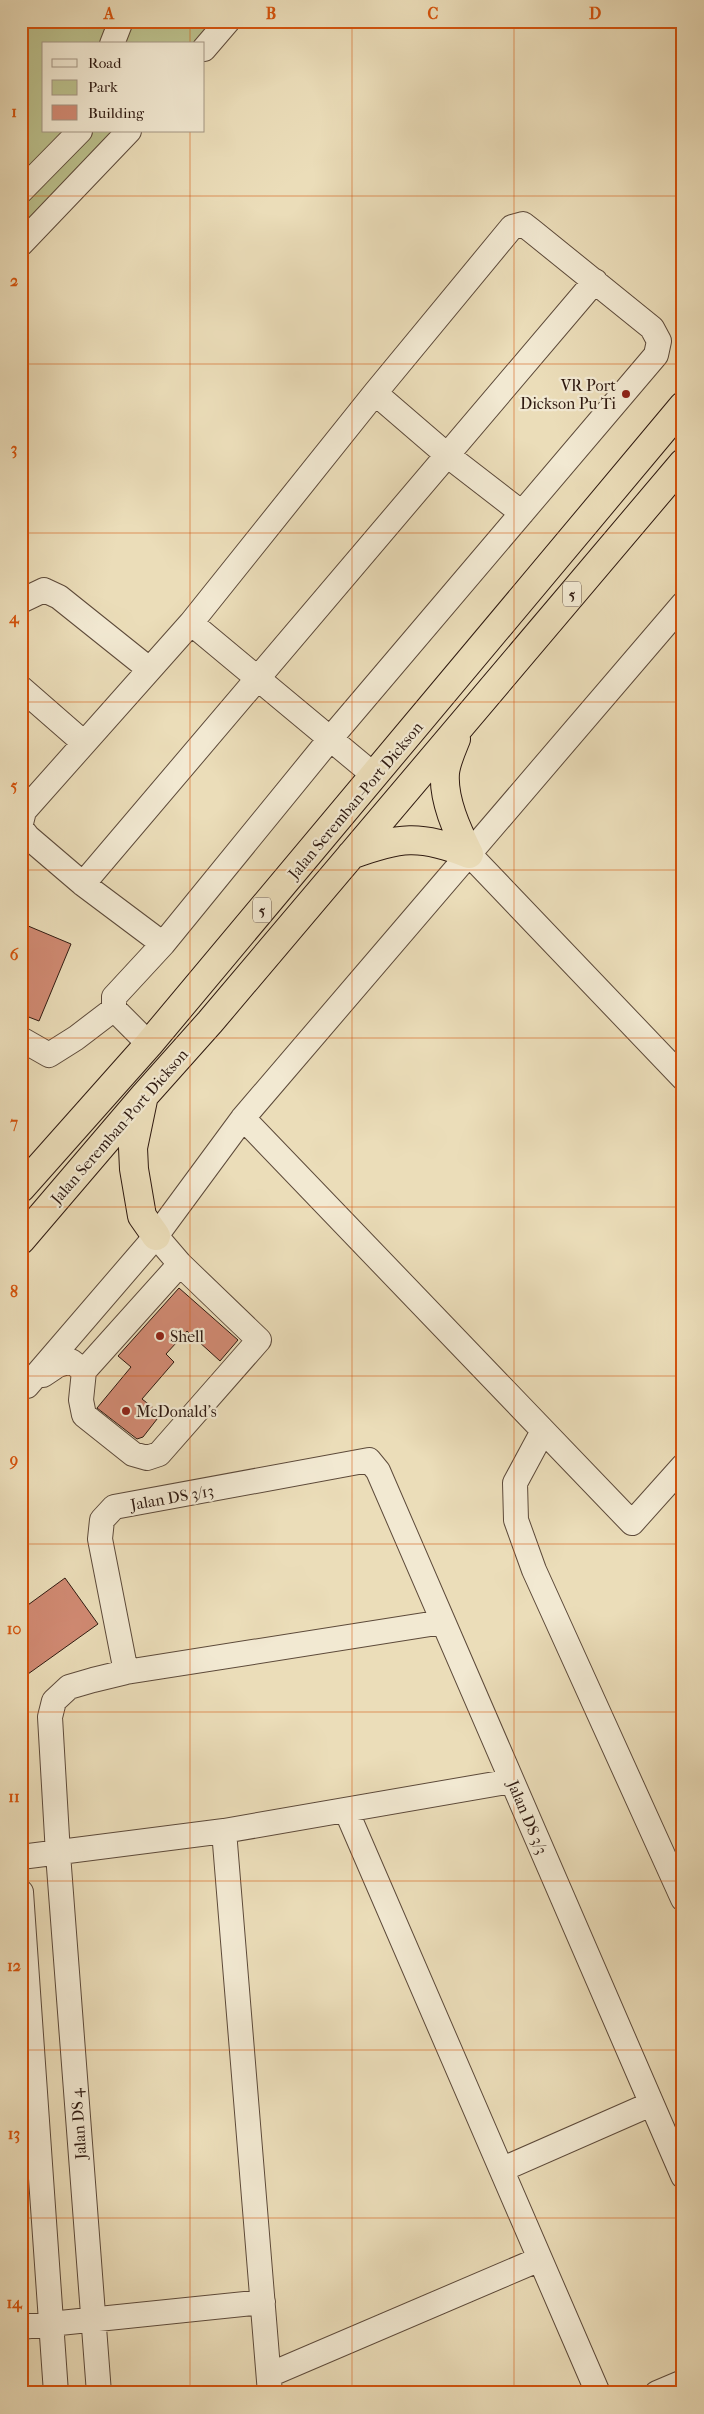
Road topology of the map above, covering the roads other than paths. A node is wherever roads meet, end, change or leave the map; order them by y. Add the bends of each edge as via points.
1 (121, 21) edge
2 (228, 21) edge
3 (113, 42) edge
4 (205, 49) edge
5 (79, 132) edge
6 (128, 132) edge
7 (21, 191) edge
8 (21, 244) edge
9 (595, 281) junction
10 (375, 393) junction
11 (683, 406) edge
12 (683, 432) edge
13 (651, 442) junction
14 (447, 455) junction
15 (677, 473) edge
16 (522, 513) junction
17 (21, 601) edge
18 (683, 604) edge
19 (191, 623) junction
20 (149, 669) junction
21 (257, 678) junction
22 (21, 688) edge
23 (461, 725) junction
24 (330, 739) junction
25 (84, 743) junction
26 (428, 763) junction
27 (375, 776) junction
28 (22, 818) edge
29 (378, 822) junction
30 (468, 854) junction
31 (351, 855) junction
32 (83, 884) junction
33 (163, 944) junction
34 (114, 1009) junction
35 (21, 1039) edge
36 (149, 1044) junction
37 (683, 1078) edge
38 (144, 1096) junction
39 (244, 1118) junction
40 (74, 1177) junction
41 (23, 1182) edge
42 (38, 1220) junction
43 (156, 1236) junction
44 (21, 1240) edge
45 (180, 1264) junction
46 (84, 1371) junction
47 (24, 1388) edge
48 (543, 1431) junction
49 (369, 1460) joint
50 (683, 1466) edge
51 (443, 1622) junction
52 (126, 1672) junction
53 (512, 1781) junction
54 (346, 1810) junction
55 (224, 1832) junction
56 (58, 1854) junction
57 (21, 1858) edge
58 (21, 1892) edge
59 (683, 1899) edge
60 (651, 2104) junction
61 (502, 2168) junction
62 (683, 2176) edge
63 (540, 2259) junction
64 (263, 2302) junction
65 (93, 2320) junction
66 (52, 2324) junction
67 (21, 2327) edge
68 (683, 2382) edge
69 (270, 2384) edge
70 (56, 2393) edge
71 (99, 2393) edge
72 (598, 2393) edge
73 (657, 2393) edge

1 - 3 street
2 - 4 street
5 - 7 street
6 - 8 street
9 - 10 street via 523,224 512,227
9 - 14 street
9 - 16 street via 652,328 659,341 656,355
10 - 14 street
10 - 19 street
11 - 13 highway, Jalan Seremban-Port Dickson / 5
12 - 13 highway
13 - 27 highway, Jalan Seremban-Port Dickson / 5
14 - 16 street
14 - 21 street
15 - 23 highway, Jalan Seremban-Port Dickson / 5
16 - 24 street
17 - 20 street via 44,590 59,597
18 - 30 street
19 - 20 street
19 - 21 street
20 - 25 street
21 - 24 street
21 - 32 street
22 - 25 street
23 - 26 highway, Jalan Seremban-Port Dickson / 5
23 - 30 highway via 445,772 446,791 452,816
24 - 27 street
24 - 33 street
25 - 28 street
26 - 27 highway via 404,773
26 - 29 highway, Jalan Seremban-Port Dickson / 5
27 - 29 highway via 382,804
27 - 36 highway, Jalan Seremban-Port Dickson / 5
28 - 32 street via 28,837
29 - 31 highway, Jalan Seremban-Port Dickson / 5
30 - 31 highway via 430,840 405,839
30 - 37 street
30 - 39 street
31 - 38 highway, Jalan Seremban-Port Dickson / 5
32 - 33 street
33 - 34 street via 114,998
34 - 35 street via 49,1055
34 - 36 street
36 - 41 highway, Jalan Seremban-Port Dickson / 5
38 - 40 highway, Jalan Seremban-Port Dickson / 5
38 - 43 highway via 133,1148 134,1169 142,1216
39 - 43 street
39 - 48 street
40 - 41 highway
40 - 42 highway, Jalan Seremban-Port Dickson / 5
41 - 42 highway via 37,1202
42 - 44 highway, Jalan Seremban-Port Dickson / 5
43 - 45 street
43 - 47 street
45 - 46 street
45 - 46 street via 259,1340 159,1454 147,1458 133,1454 84,1415 81,1400
46 - 47 street via 71,1361 58,1365
48 - 50 street via 632,1523
48 - 59 street via 515,1483 516,1520 534,1570
49 - 51 street, Jalan DS 3/3 via 378,1472
49 - 52 street, Jalan DS 3/13 via 114,1507 102,1520 100,1539
51 - 52 street, Jalan DS 4
51 - 53 street, Jalan DS 3/3
52 - 56 street, Jalan DS 4 via 69,1687 54,1701 50,1717
53 - 54 street
53 - 60 street, Jalan DS 3/3
54 - 55 street
54 - 61 street
55 - 56 street
55 - 64 street
56 - 57 street
56 - 65 street, Jalan DS 4
58 - 66 street
60 - 61 street
60 - 62 street, Jalan DS 3/3
61 - 63 street
63 - 69 street
63 - 72 street
64 - 65 street
64 - 69 street
65 - 66 street
65 - 71 street, Jalan DS 4
66 - 67 street
66 - 70 street
68 - 73 street

